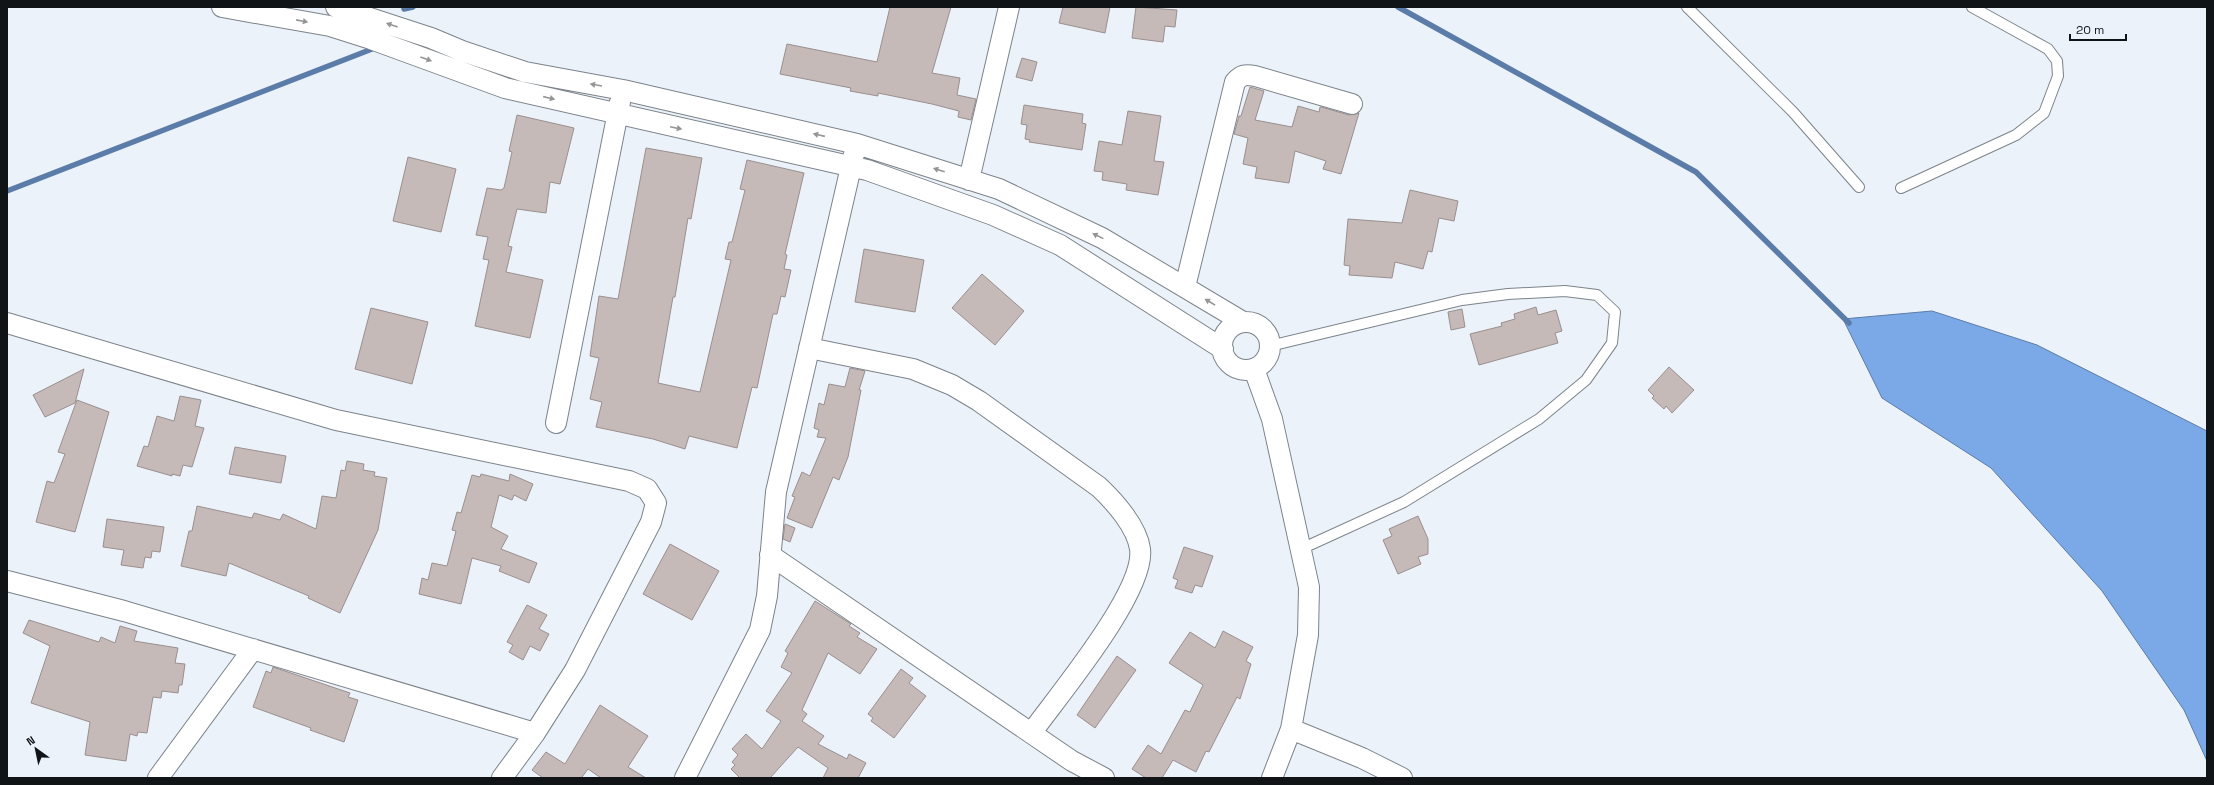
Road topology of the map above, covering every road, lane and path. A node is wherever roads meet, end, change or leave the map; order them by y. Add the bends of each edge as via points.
1 (222, 7) edge
2 (336, 7) edge
3 (1009, 7) edge
4 (1687, 7) edge
5 (1972, 7) edge
6 (281, 12) edge
7 (623, 90) junction
8 (1352, 104) dead end
9 (618, 115) junction
10 (857, 144) junction
11 (851, 167) junction
12 (969, 180) junction
13 (1859, 187) dead end
14 (1901, 188) dead end
15 (1185, 287) junction
16 (1243, 322) junction
17 (7, 324) edge
18 (1270, 346) junction
19 (809, 348) junction
20 (1223, 349) junction
21 (1254, 369) junction
22 (556, 423) dead end
23 (1301, 549) junction
24 (770, 555) junction
25 (7, 581) edge
26 (254, 649) junction
27 (1291, 729) junction
28 (1032, 732) junction
29 (535, 733) junction
30 (691, 776) edge
31 (158, 778) edge
32 (502, 778) edge
33 (1104, 778) edge
34 (1272, 778) edge
35 (1402, 778) edge

1 - 6 street
7 -> 2 street via 525,72
3 - 12 street
4 - 13 lane via 1793,112
5 - 14 lane via 2048,49 2057,61 2058,76 2044,113 2016,135
6 -> 9 street via 370,39 505,88
7 - 9 street
10 -> 7 street
8 - 15 street via 1246,74 1234,82
9 -> 11 street
9 - 22 street
10 - 11 street
12 -> 10 street
11 - 19 street
11 - 20 street via 867,170 993,215 1060,245
15 -> 12 street via 1102,238 999,189
16 -> 15 street
16 - 18 street via 1256,324 1267,333
16 - 20 street via 1231,328 1223,339
17 - 29 street via 336,420 629,481 647,489 656,502 651,522 575,670
18 - 21 street via 1263,364
18 - 23 lane via 1462,300 1508,294 1565,291 1597,295 1615,312 1612,343 1586,380 1540,420 1404,502
19 - 24 street via 776,492
19 - 28 street via 913,369 952,385 979,401 1099,487 1115,504 1138,539 1140,564 1120,610
20 - 21 street via 1229,364 1241,370
21 - 23 street via 1272,419
23 - 27 street via 1309,587 1308,635
24 - 28 street
24 - 30 street via 767,596 760,630
25 - 26 street via 124,611
26 - 29 street
26 - 31 street
27 - 34 street
27 - 35 street via 1362,758
28 - 33 street via 1072,761
29 - 32 street

